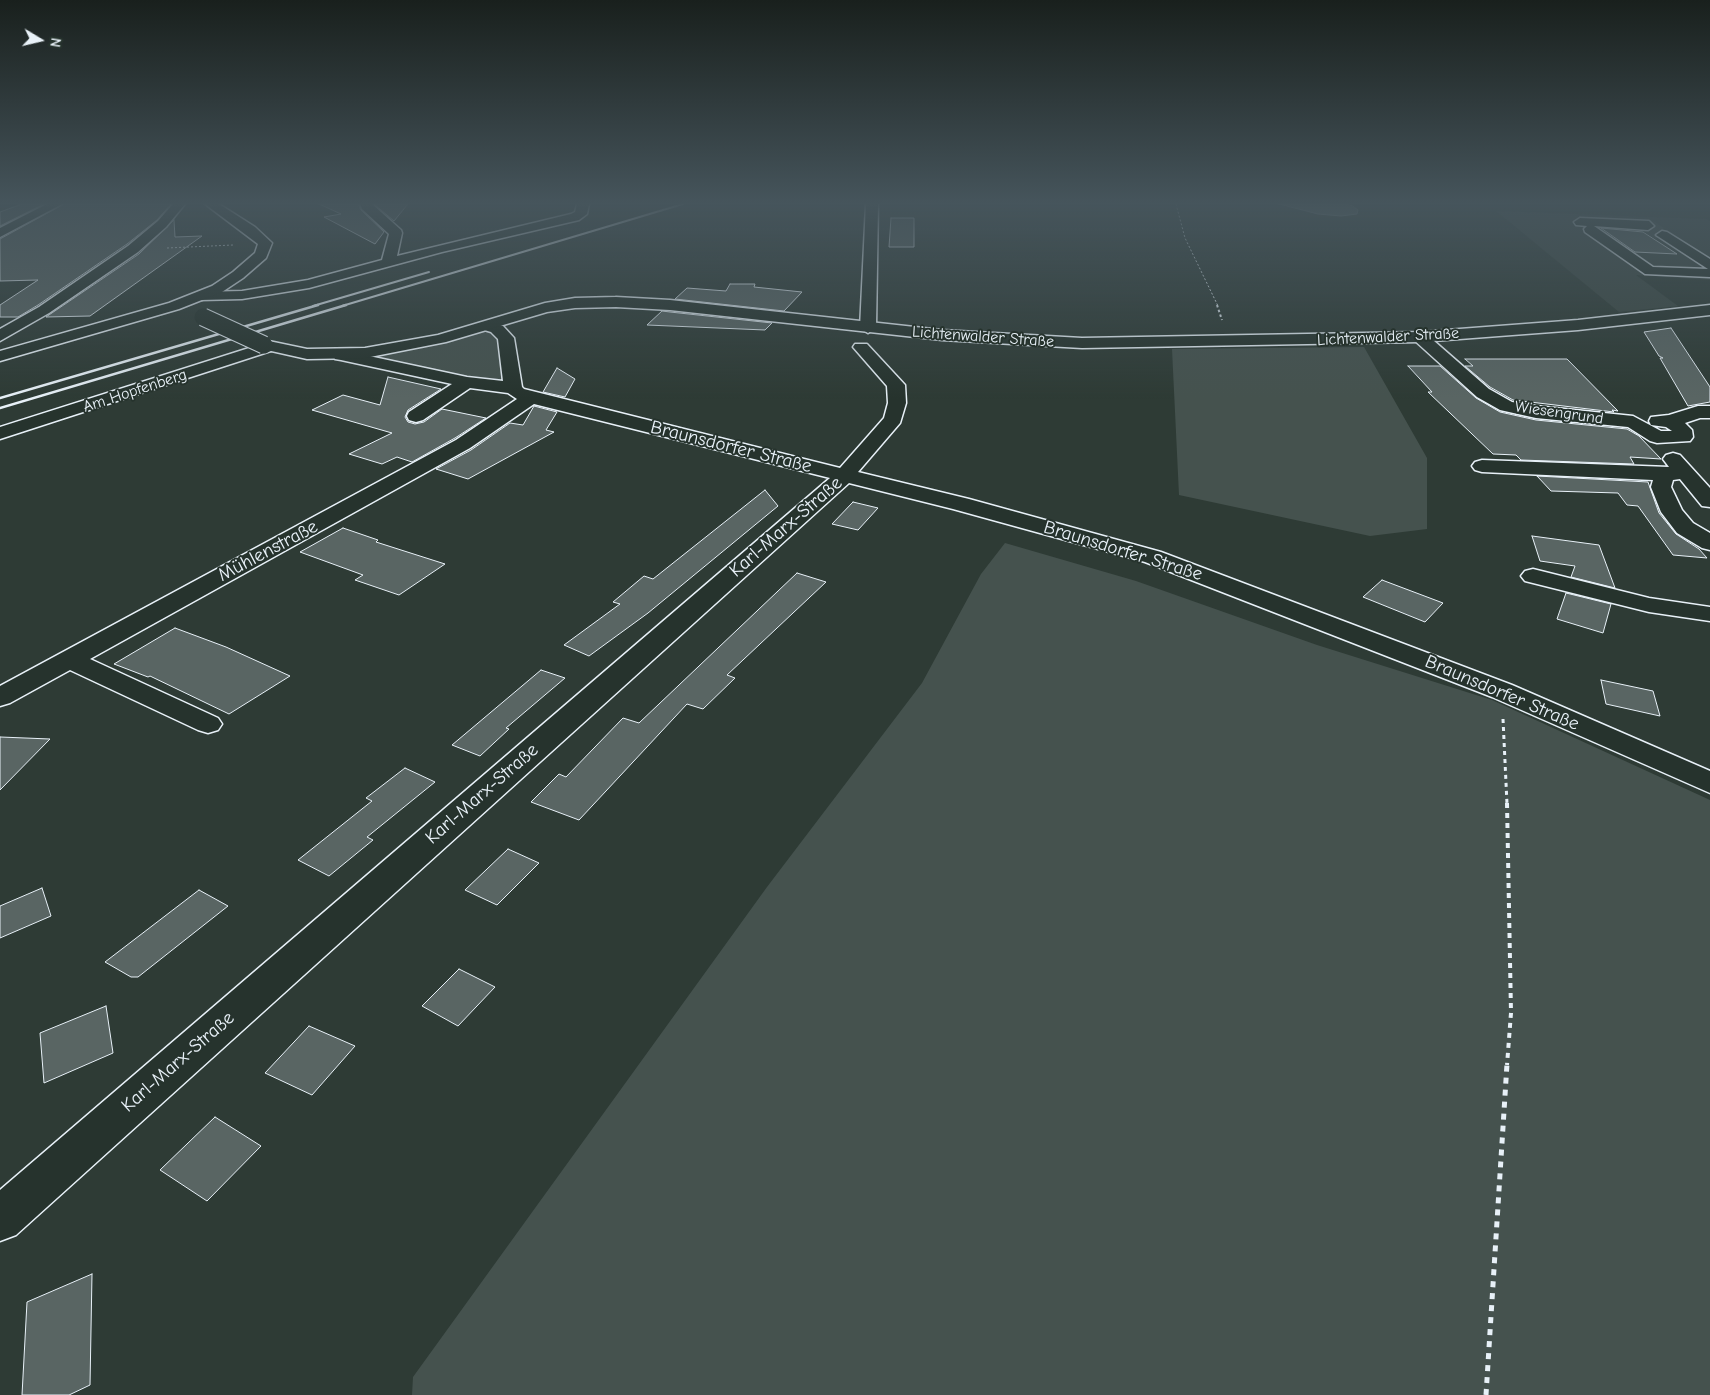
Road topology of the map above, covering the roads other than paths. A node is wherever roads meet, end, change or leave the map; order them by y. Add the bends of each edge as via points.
1 (105, 269) edge
2 (245, 269) edge
3 (367, 269) edge
4 (870, 269) edge
5 (1647, 269) edge
6 (1710, 273) edge
7 (200, 296) junction
8 (174, 306) junction
9 (1710, 310) edge
10 (487, 326) junction
11 (868, 328) junction
12 (0, 336) edge
13 (1420, 337) junction
14 (266, 346) junction
15 (861, 347) dead end
16 (342, 355) junction
17 (0, 356) edge
18 (467, 382) junction
19 (522, 393) junction
20 (1710, 412) edge
21 (416, 416) dead end
22 (0, 433) edge
23 (1482, 466) dead end
24 (1674, 468) junction
25 (845, 475) junction
26 (1710, 501) edge
27 (1710, 543) edge
28 (1533, 576) dead end
29 (1710, 614) edge
30 (69, 659) junction
31 (0, 697) edge
32 (208, 724) dead end
33 (1710, 784) edge
34 (0, 1219) edge

1 - 12 street
2 - 7 street
3 - 7 street via 277,290
4 - 11 street
5 - 6 street
7 - 8 street
8 - 14 street, bridge
8 - 17 street
9 - 13 street, Lichtenwalder Straße via 1578,325
10 - 11 street, Lichtenwalder Straße via 544,308 616,302 670,305
10 - 16 street, Lichtenwalder Straße via 410,346
10 - 19 street via 497,329 506,338
11 - 13 street, Lichtenwalder Straße via 1028,341 1228,342
13 - 20 street, Wiesengrund via 1483,393 1506,406 1633,422 1658,437 1684,437 1682,430 1670,421 1698,412
14 - 16 street, Lichtenwalder Straße via 308,354
14 - 22 street, Am Hopfenberg
15 - 25 street, Karl-Marx-Straße via 896,386 896,403 893,419
16 - 18 street, Braunsdorfer Straße
18 - 19 street, Braunsdorfer Straße
18 - 21 street
19 - 25 street, Braunsdorfer Straße
19 - 30 street, Mühlenstraße via 463,444
23 - 24 street
24 - 26 street
24 - 27 street via 1661,487 1672,512 1685,528
25 - 33 street, Braunsdorfer Straße via 1153,557 1502,691
25 - 34 street, Karl-Marx-Straße
28 - 29 street via 1649,605
30 - 31 street, Mühlenstraße
30 - 32 street

